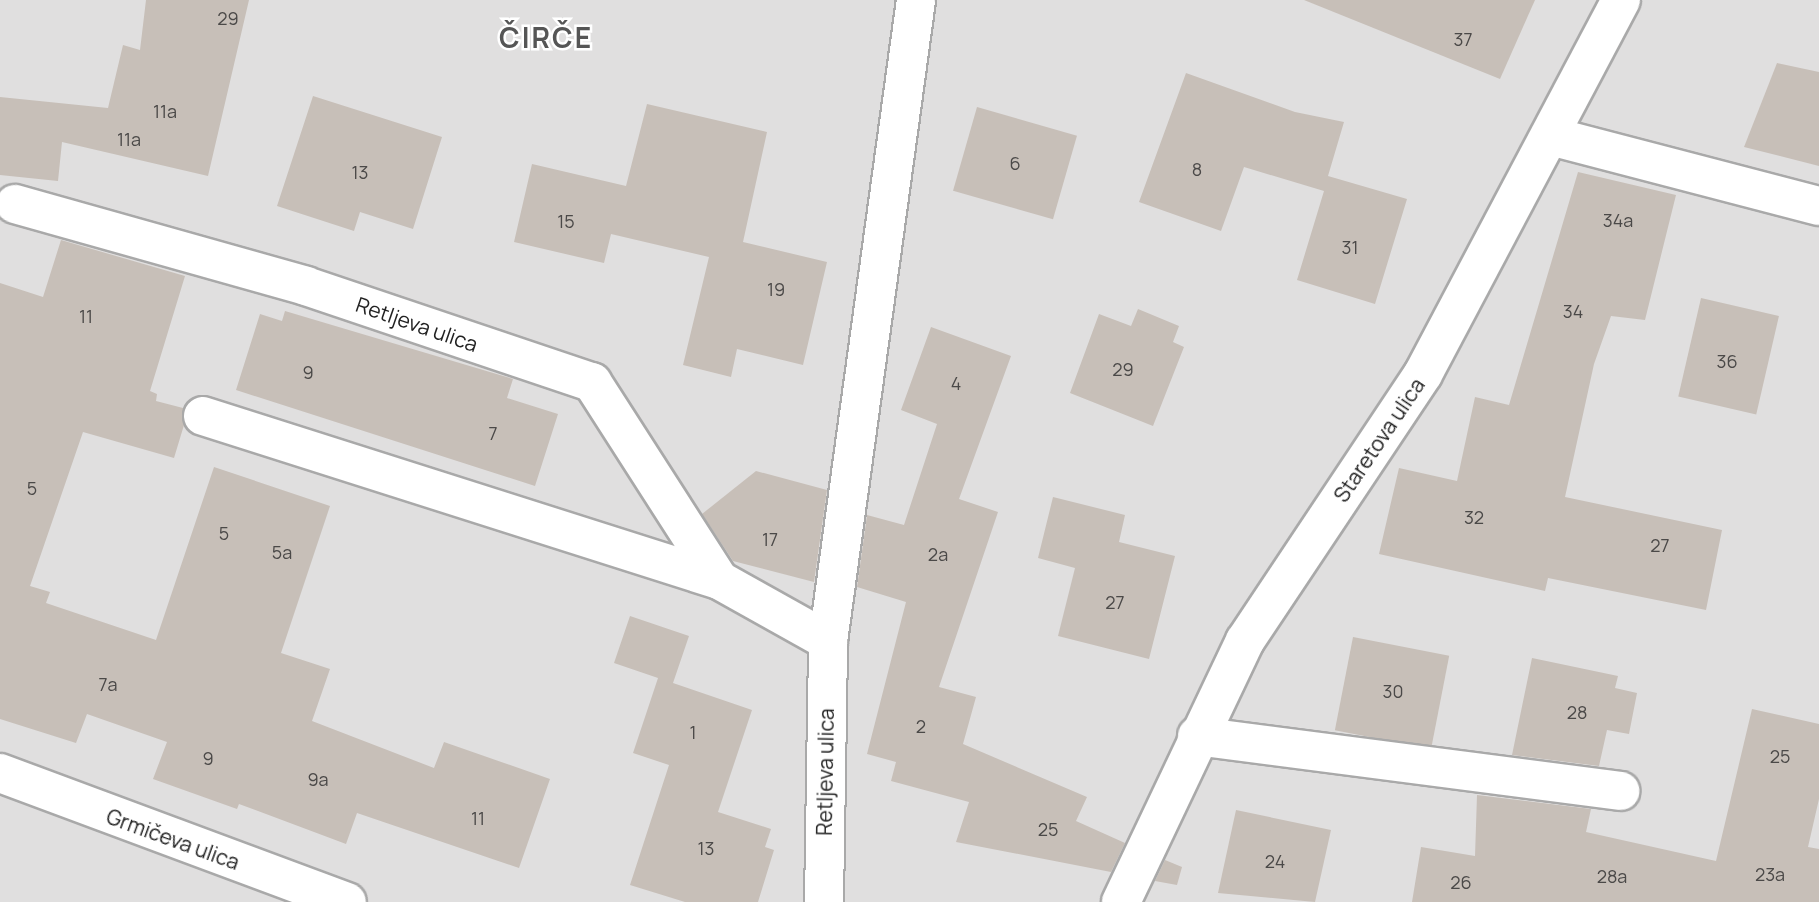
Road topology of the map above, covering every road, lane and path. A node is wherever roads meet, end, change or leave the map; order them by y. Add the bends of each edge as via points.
1 (916, 0) edge
2 (1621, 0) edge
3 (1550, 136) junction
4 (15, 204) dead end
5 (1819, 206) edge
6 (203, 416) dead end
7 (719, 580) junction
8 (828, 641) junction
9 (1197, 736) junction
10 (0, 773) edge
11 (1620, 791) dead end
12 (347, 902) edge
13 (824, 902) edge
14 (1121, 902) edge

1 - 8 street, Retljeva ulica
2 - 3 street, Staretova ulica
3 - 5 street
3 - 9 street, Staretova ulica via 1423,374 1244,641
4 - 7 street, Retljeva ulica via 306,286 592,382
6 - 7 street, Retljeva ulica
7 - 8 street, Retljeva ulica
8 - 13 street, Retljeva ulica
9 - 11 street
9 - 14 street, Staretova ulica
10 - 12 street, Grmičeva ulica

